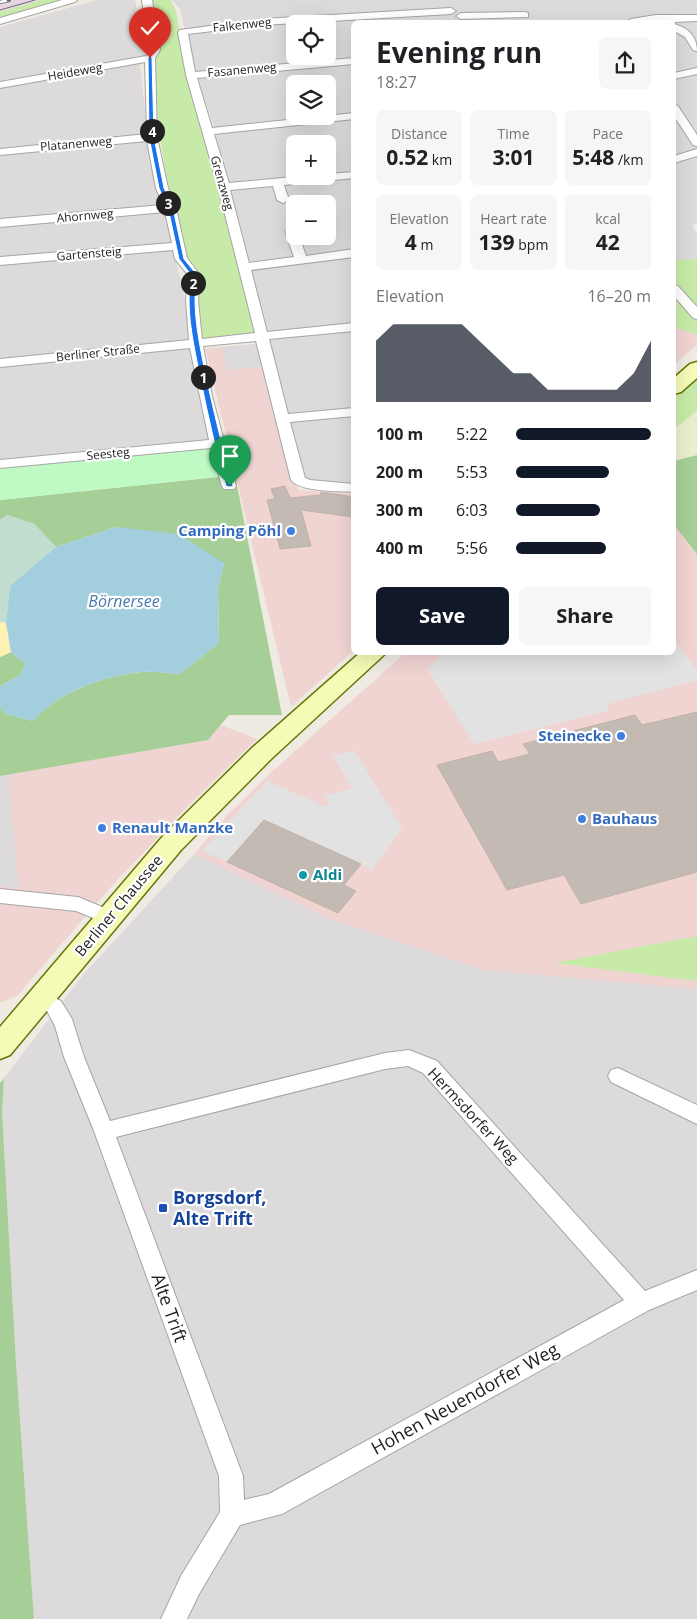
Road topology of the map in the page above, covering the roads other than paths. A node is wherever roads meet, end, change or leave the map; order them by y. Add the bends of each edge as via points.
1 (72, 0) edge
2 (147, 0) edge
3 (440, 0) edge
4 (451, 11) junction
5 (525, 15) dead end
6 (461, 16) junction
7 (697, 18) edge
8 (470, 20) edge
9 (640, 20) edge
10 (661, 20) edge
11 (676, 20) edge
12 (0, 21) edge
13 (676, 27) edge
14 (183, 32) joint
15 (697, 48) edge
16 (150, 58) junction
17 (351, 61) edge
18 (697, 71) edge
19 (191, 75) junction
20 (676, 76) edge
21 (0, 85) edge
22 (676, 111) edge
23 (351, 116) edge
24 (207, 132) junction
25 (152, 137) junction
26 (697, 143) edge
27 (0, 152) edge
28 (697, 152) edge
29 (676, 159) edge
30 (351, 175) edge
31 (277, 182) junction
32 (224, 187) junction
33 (283, 200) dead end
34 (170, 208) junction
35 (0, 223) edge
36 (296, 245) edge
37 (178, 246) junction
38 (351, 253) edge
39 (301, 259) junction
40 (0, 261) edge
41 (245, 267) junction
42 (676, 294) edge
43 (694, 309) edge
44 (351, 327) edge
45 (260, 336) junction
46 (196, 343) junction
47 (0, 363) edge
48 (697, 368) edge
49 (676, 386) edge
50 (351, 412) edge
51 (284, 419) junction
52 (217, 443) junction
53 (0, 464) edge
54 (230, 486) dead end
55 (351, 488) edge
56 (373, 655) edge
57 (0, 896) edge
58 (110, 918) junction
59 (41, 999) junction
60 (0, 1048) edge
61 (618, 1076) dead end
62 (697, 1115) edge
63 (104, 1131) junction
64 (697, 1280) edge
65 (641, 1303) junction
66 (232, 1515) junction
67 (174, 1619) edge

1 - 12 street
2 - 16 street via 155,50
3 - 4 street
4 - 6 street
4 - 14 street, Falkenweg via 262,22
5 - 6 street
6 - 8 street
7 - 11 street
9 - 10 street
13 - 15 street via 688,35
14 - 19 street, Grenzweg
16 - 21 street, Heideweg
16 - 25 street
17 - 19 street, Fasanenweg
18 - 20 street
19 - 24 street, Grenzweg
22 - 26 street
23 - 24 street
24 - 32 street, Grenzweg
25 - 27 street, Platanenweg
25 - 34 street via 162,188
28 - 29 street
30 - 31 street
31 - 32 street
31 - 33 street
32 - 41 street, Grenzweg
34 - 35 street, Ahornweg
34 - 37 street
36 - 39 street
37 - 40 street, Gartensteig
37 - 46 street via 181,259 194,275 191,290
38 - 39 street
39 - 41 street
41 - 45 street, Grenzweg
42 - 43 street
44 - 45 street, Berliner Straße
45 - 46 street, Berliner Straße
45 - 51 street, Grenzweg
46 - 47 street, Berliner Straße
46 - 52 street
48 - 49 main road
50 - 51 street
51 - 55 street, Grenzweg via 298,480 307,484
52 - 53 street, Seesteg
52 - 54 street
56 - 58 main road, Berliner Chaussee via 228,785
57 - 58 street via 78,904
58 - 59 main road, Berliner Chaussee
59 - 60 main road, Berliner Chaussee
59 - 63 street, Alte Trift via 54,1006 65,1025 74,1057
61 - 62 street
63 - 65 street, Hermsdorfer Weg via 385,1061 409,1058 430,1067
63 - 66 street, Alte Trift via 231,1476
64 - 65 street, Hohen Neuendorfer Weg
65 - 66 street, Hohen Neuendorfer Weg via 273,1505
66 - 67 street via 190,1585

